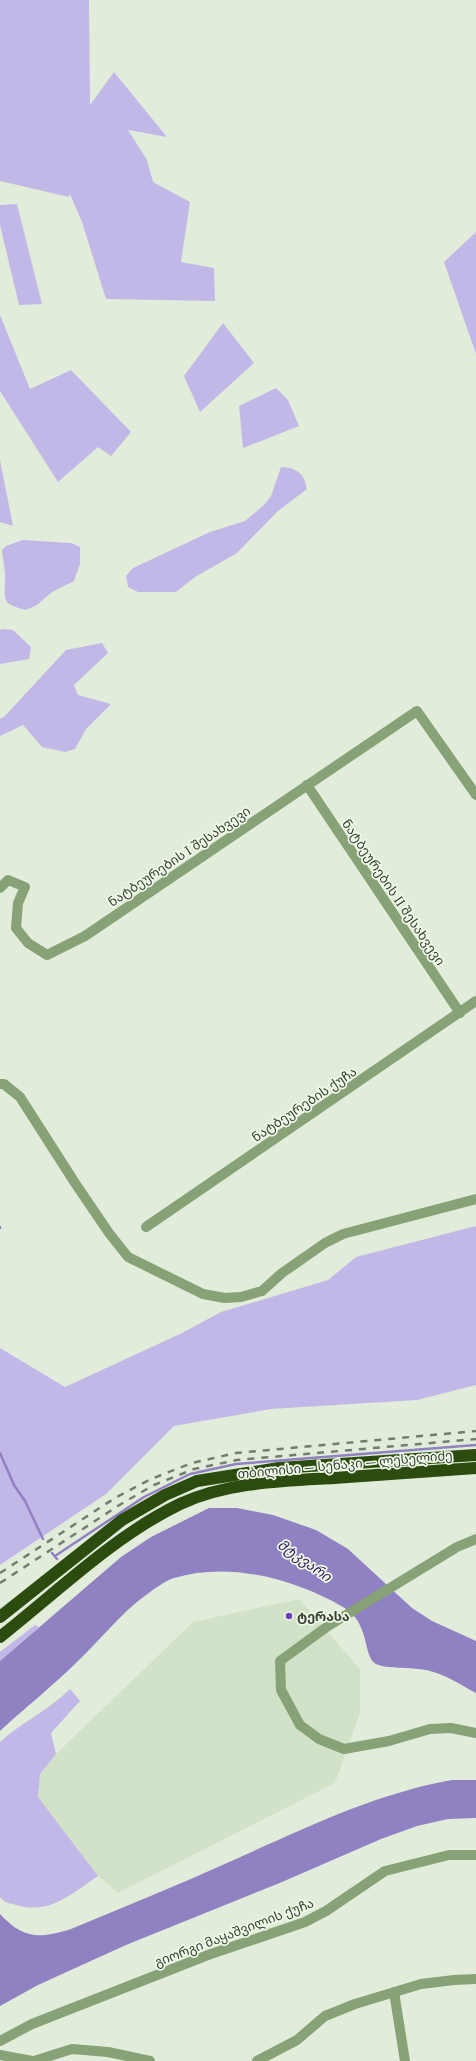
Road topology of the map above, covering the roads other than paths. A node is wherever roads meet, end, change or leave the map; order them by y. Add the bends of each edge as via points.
1 (307, 785) junction
2 (476, 795) edge
3 (0, 888) edge
4 (476, 1001) edge
5 (460, 1013) junction
6 (0, 1084) edge
7 (476, 1199) edge
8 (146, 1227) dead end
9 (476, 1455) edge
10 (476, 1468) edge
11 (476, 1539) edge
12 (0, 1617) edge
13 (0, 1637) edge
14 (476, 1733) edge
15 (476, 1855) edge
16 (476, 1979) edge
17 (394, 1992) junction
18 (0, 2040) edge
19 (0, 2055) edge
20 (33, 2061) edge
21 (150, 2061) edge
22 (257, 2061) edge
23 (405, 2061) edge

1 - 2 street, ნატბეურების I შესახვევი via 417,711
1 - 3 street, ნატბეურების I შესახვევი via 85,936 47,955 28,944 16,928 18,903 25,887 8,880
1 - 5 street, ნატბეურების II შესახვევი
4 - 5 street, ნატბეურების ქუჩა
5 - 8 street, ნატბეურების ქუჩა
6 - 7 street via 4,1084 20,1098 75,1183 128,1257 203,1294 225,1298 262,1291 282,1273 325,1243 343,1234
9 - 12 highway, თბილისი — სენაკი — ლესელიძე via 279,1468 197,1481 165,1495 122,1520
10 - 13 highway, თბილისი — სენაკი — ლესელიძე via 290,1481 225,1489 199,1496 153,1518 134,1531
11 - 14 street via 457,1547 328,1626 280,1662 281,1690 300,1725 319,1740 344,1749 389,1741 430,1729 451,1728
15 - 18 street, გიორგი მაყაშვილის ქუჩა via 449,1855 385,1871 326,1911 305,1922 208,1955 32,2024
16 - 17 street via 421,1984
17 - 22 street via 325,2016 296,2040
17 - 23 street
19 - 20 street
20 - 21 street via 72,2049 108,2052

